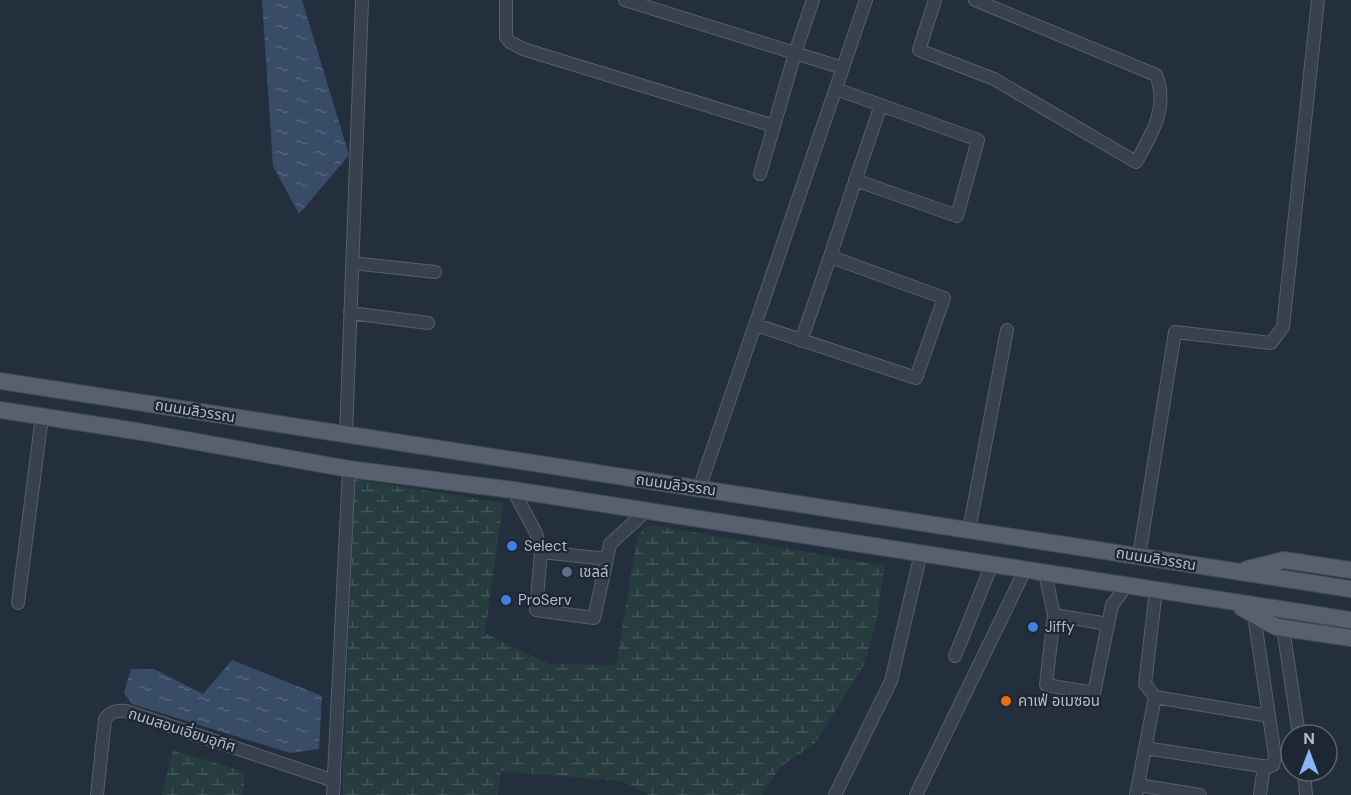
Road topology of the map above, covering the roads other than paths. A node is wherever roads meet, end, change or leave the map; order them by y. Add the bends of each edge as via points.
1 (362, 0) edge
2 (506, 0) edge
3 (625, 0) edge
4 (813, 0) edge
5 (866, 0) edge
6 (935, 0) edge
7 (975, 0) edge
8 (1318, 0) edge
9 (795, 53) junction
10 (843, 68) junction
11 (837, 89) junction
12 (881, 105) junction
13 (774, 126) junction
14 (760, 174) dead end
15 (855, 180) junction
16 (831, 257) junction
17 (352, 263) junction
18 (435, 272) dead end
19 (350, 313) junction
20 (428, 323) dead end
21 (756, 325) junction
22 (1007, 330) dead end
23 (801, 341) junction
24 (0, 381) edge
25 (0, 410) edge
26 (42, 416) junction
27 (346, 435) junction
28 (349, 469) junction
29 (699, 489) junction
30 (513, 490) junction
31 (646, 511) junction
32 (969, 530) junction
33 (541, 552) junction
34 (921, 554) junction
35 (1139, 556) junction
36 (607, 559) junction
37 (992, 564) junction
38 (1025, 570) junction
39 (1351, 570) edge
40 (1237, 571) junction
41 (1045, 573) junction
42 (1127, 585) junction
43 (1351, 589) edge
44 (1156, 590) junction
45 (1231, 602) junction
46 (18, 603) dead end
47 (1054, 615) junction
48 (1254, 615) junction
49 (1351, 620) edge
50 (1108, 624) junction
51 (1283, 628) junction
52 (1351, 638) edge
53 (955, 656) dead end
54 (1155, 697) junction
55 (1269, 716) junction
56 (1297, 723) edge
57 (1145, 748) junction
58 (1264, 766) junction
59 (334, 781) junction
60 (1137, 790) edge
61 (97, 795) edge
62 (333, 795) edge
63 (835, 795) edge
64 (915, 795) edge
65 (1200, 795) edge
66 (1260, 795) edge

1 - 17 street
2 - 13 street via 506,37 523,49
3 - 9 street
4 - 9 street
5 - 10 street
6 - 7 street via 919,50 994,79 1136,162 1160,116 1161,86 1156,75
8 - 35 street via 1283,327 1270,343 1175,332
9 - 10 street
9 - 13 street
10 - 11 street
11 - 12 street
11 - 21 street
12 - 15 street
12 - 15 street via 978,140 957,216
13 - 14 street
15 - 16 street
16 - 23 street
16 - 23 street via 944,298 916,378
17 - 18 street
17 - 19 street
19 - 20 street
19 - 27 street
21 - 23 street
21 - 29 street
22 - 32 street
24 - 27 main road, ถนนมลิวรรณ
25 - 26 main road
26 - 28 main road
26 - 46 street
27 - 29 main road, ถนนมลิวรรณ
28 - 30 main road
28 - 59 street
29 - 32 main road, ถนนมลิวรรณ
30 - 31 main road
30 - 33 street via 536,533
31 - 34 main road
31 - 36 street via 610,544
32 - 35 main road, ถนนมลิวรรณ
33 - 36 street
33 - 36 street via 536,610 594,618
34 - 37 main road
34 - 63 street via 891,681
35 - 40 main road, ถนนมลิวรรณ
37 - 38 main road
37 - 53 street
38 - 41 main road
38 - 64 street
39 - 40 main road via 1284,560
40 - 43 main road, ถนนมลิวรรณ
41 - 42 main road
41 - 47 street
42 - 44 main road
42 - 50 street via 1112,605
44 - 45 main road
44 - 54 street via 1146,684
45 - 48 main road
45 - 49 main road
47 - 50 street
47 - 50 street via 1046,685 1094,693
48 - 51 main road
48 - 55 street
51 - 52 main road
51 - 56 street
54 - 55 street
54 - 57 street
55 - 58 street via 1275,760 1273,765
57 - 58 street
57 - 60 street
58 - 66 street
59 - 61 street, ถนนสอนเอี่ยมอุทิศ via 116,710 105,719
59 - 62 street
60 - 65 street

